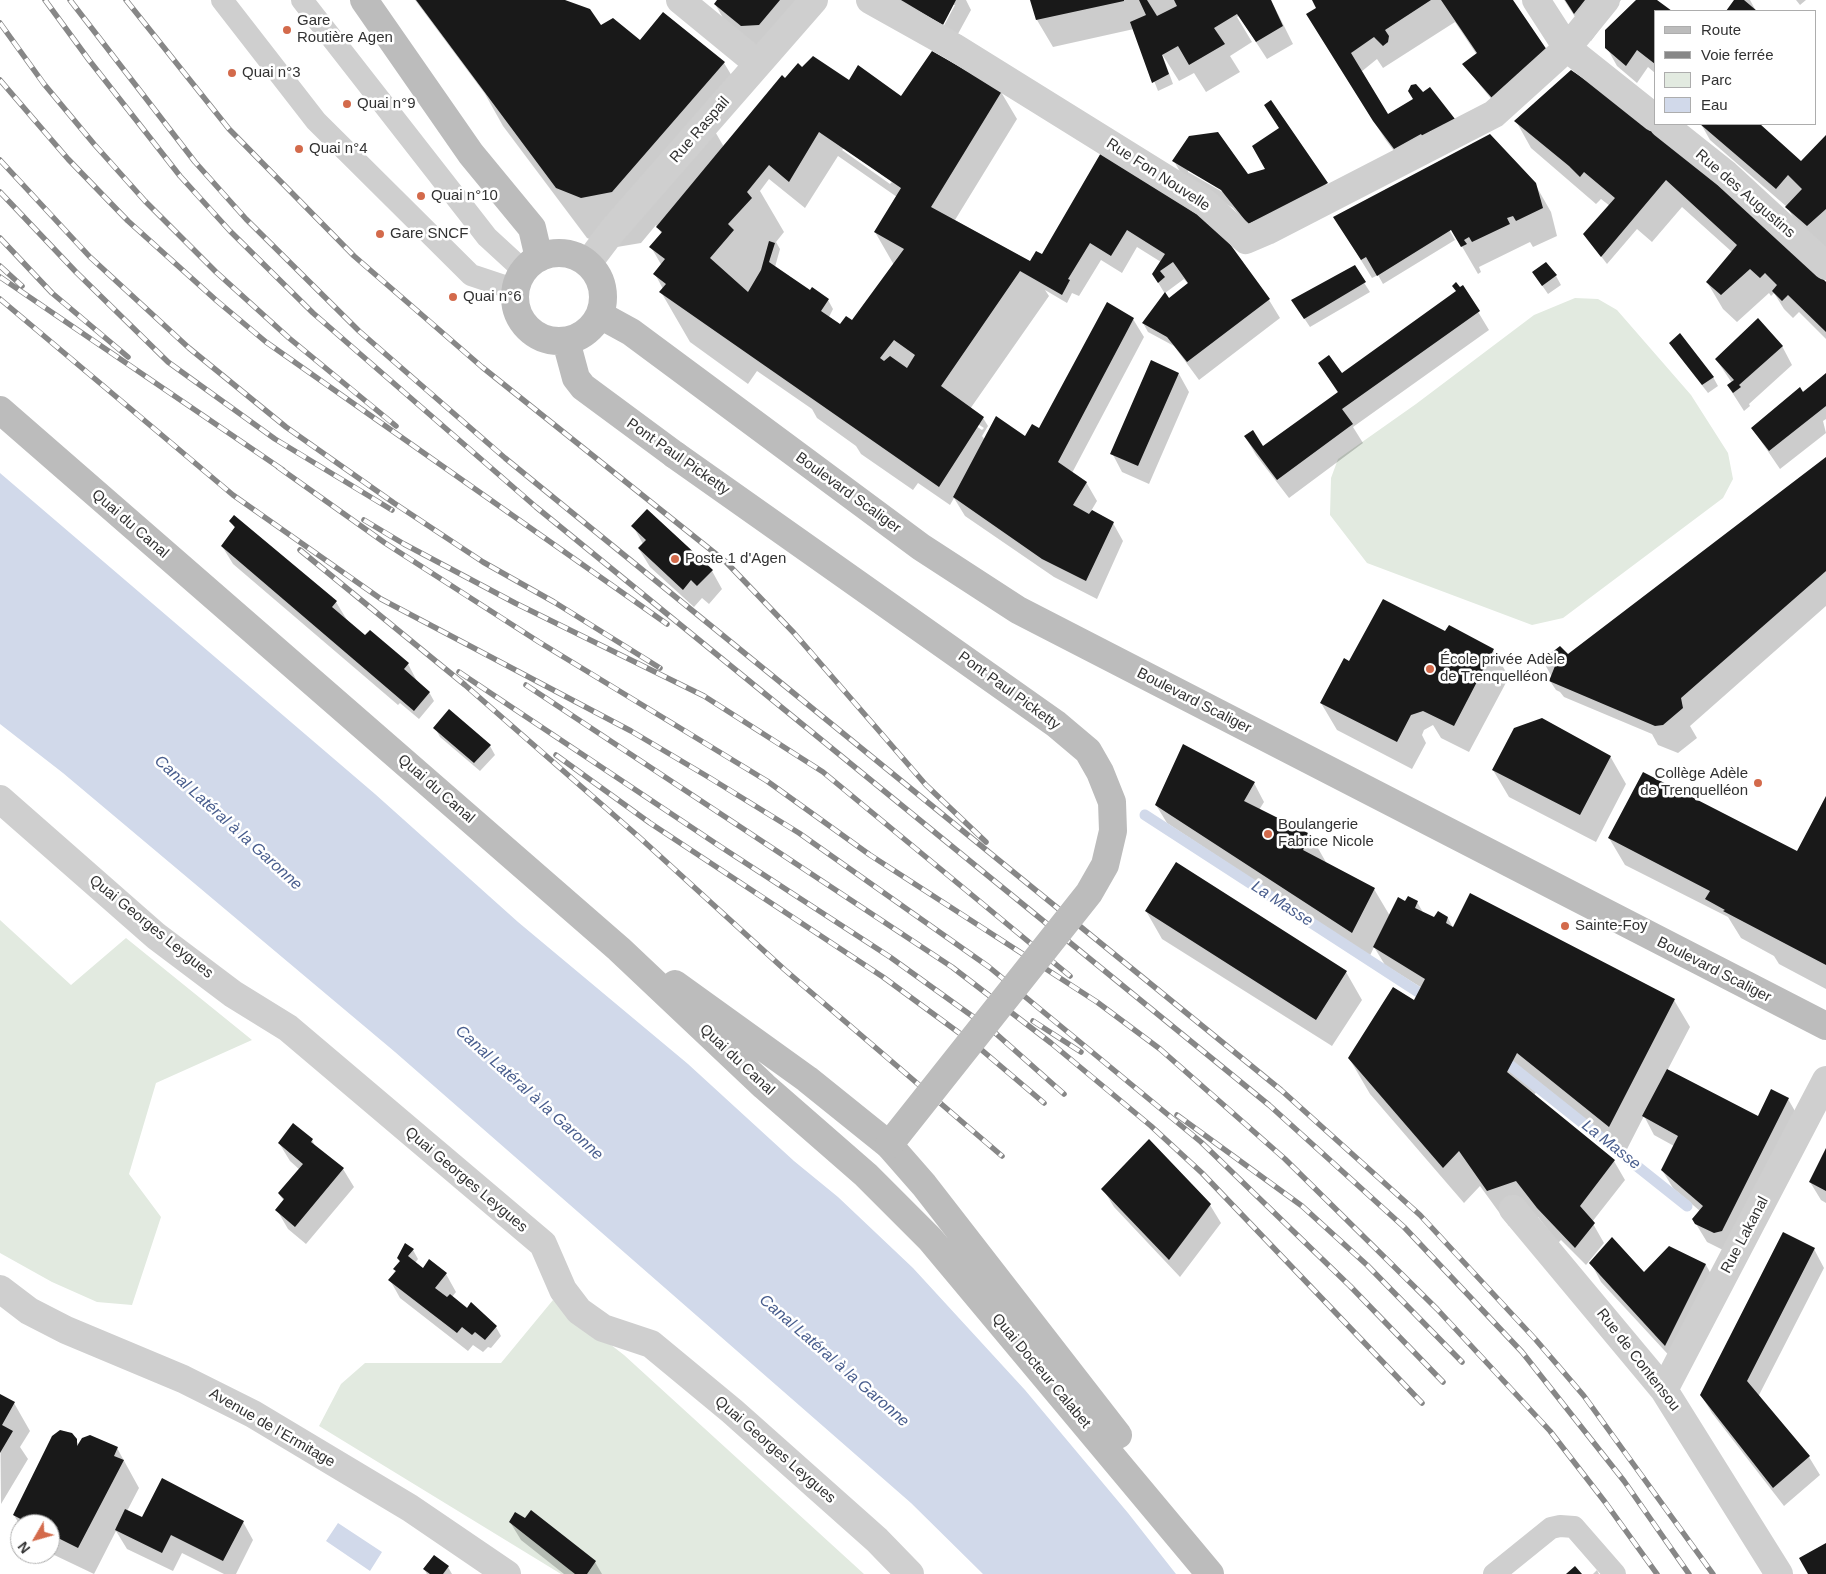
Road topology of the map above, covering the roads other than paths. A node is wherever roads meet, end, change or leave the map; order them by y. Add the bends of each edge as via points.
1 (222, 0) edge
2 (302, 0) edge
3 (364, 0) edge
4 (680, 0) edge
5 (814, 0) edge
6 (870, 0) edge
7 (1536, 0) edge
8 (1606, 0) edge
9 (1567, 48) junction
10 (758, 64) junction
11 (1654, 117) edge
12 (1664, 125) edge
13 (588, 263) junction
14 (1826, 266) edge
15 (526, 273) junction
16 (600, 314) junction
17 (566, 341) junction
18 (0, 410) edge
19 (0, 799) edge
20 (619, 949) junction
21 (1826, 1026) edge
22 (1826, 1080) edge
23 (764, 1086) junction
24 (889, 1145) junction
25 (866, 1175) joint
26 (1513, 1209) dead end
27 (0, 1289) edge
28 (1664, 1390) junction
29 (507, 1574) edge
30 (910, 1574) edge
31 (1210, 1574) edge
32 (1220, 1574) edge
33 (1494, 1574) edge
34 (1615, 1574) edge
35 (1779, 1574) edge

1 - 15 lane via 316,121 464,269 471,275
2 - 15 lane via 487,237
3 - 15 street via 471,154 532,228
4 - 10 street
5 - 10 street, Rue Raspail
6 - 9 street, Rue Fon Nouvelle via 954,47 1205,202 1246,240 1494,114
7 - 9 street
8 - 9 street
9 - 11 street
10 - 13 street, Rue Raspail
12 - 14 street, Rue des Augustins via 1726,174
13 - 15 street via 567,254 552,254
13 - 16 street via 596,272 603,293
15 - 17 street via 516,304 520,317 540,336 552,341
16 - 17 street via 588,331
16 - 21 street, Boulevard Scaliger via 631,332 921,547 1018,610
17 - 24 street, Pont Paul Picketty, bridge via 576,378 583,387 1056,724 1088,751 1100,772 1112,802 1113,831 1105,865 1089,893
18 - 20 street, Quai du Canal
19 - 30 street, Quai Georges Leygues via 156,936 233,994 288,1028 543,1244 563,1290 579,1311 604,1328 651,1344 732,1411 877,1540
20 - 23 street, Quai du Canal
20 - 24 street via 703,1003 807,1079
22 - 28 street, Rue Lakanal
23 - 24 street via 786,1086 864,1150
23 - 25 street, Quai du Canal
24 - 32 street via 924,1185 1192,1531
25 - 31 street, Quai Docteur Calabet via 930,1239
26 - 28 street, Rue de Contensou
27 - 29 street, Avenue de l’Ermitage via 29,1311 66,1330 183,1379 253,1414 410,1508
28 - 35 street, Rue de Contensou
33 - 34 lane via 1551,1528 1574,1527

